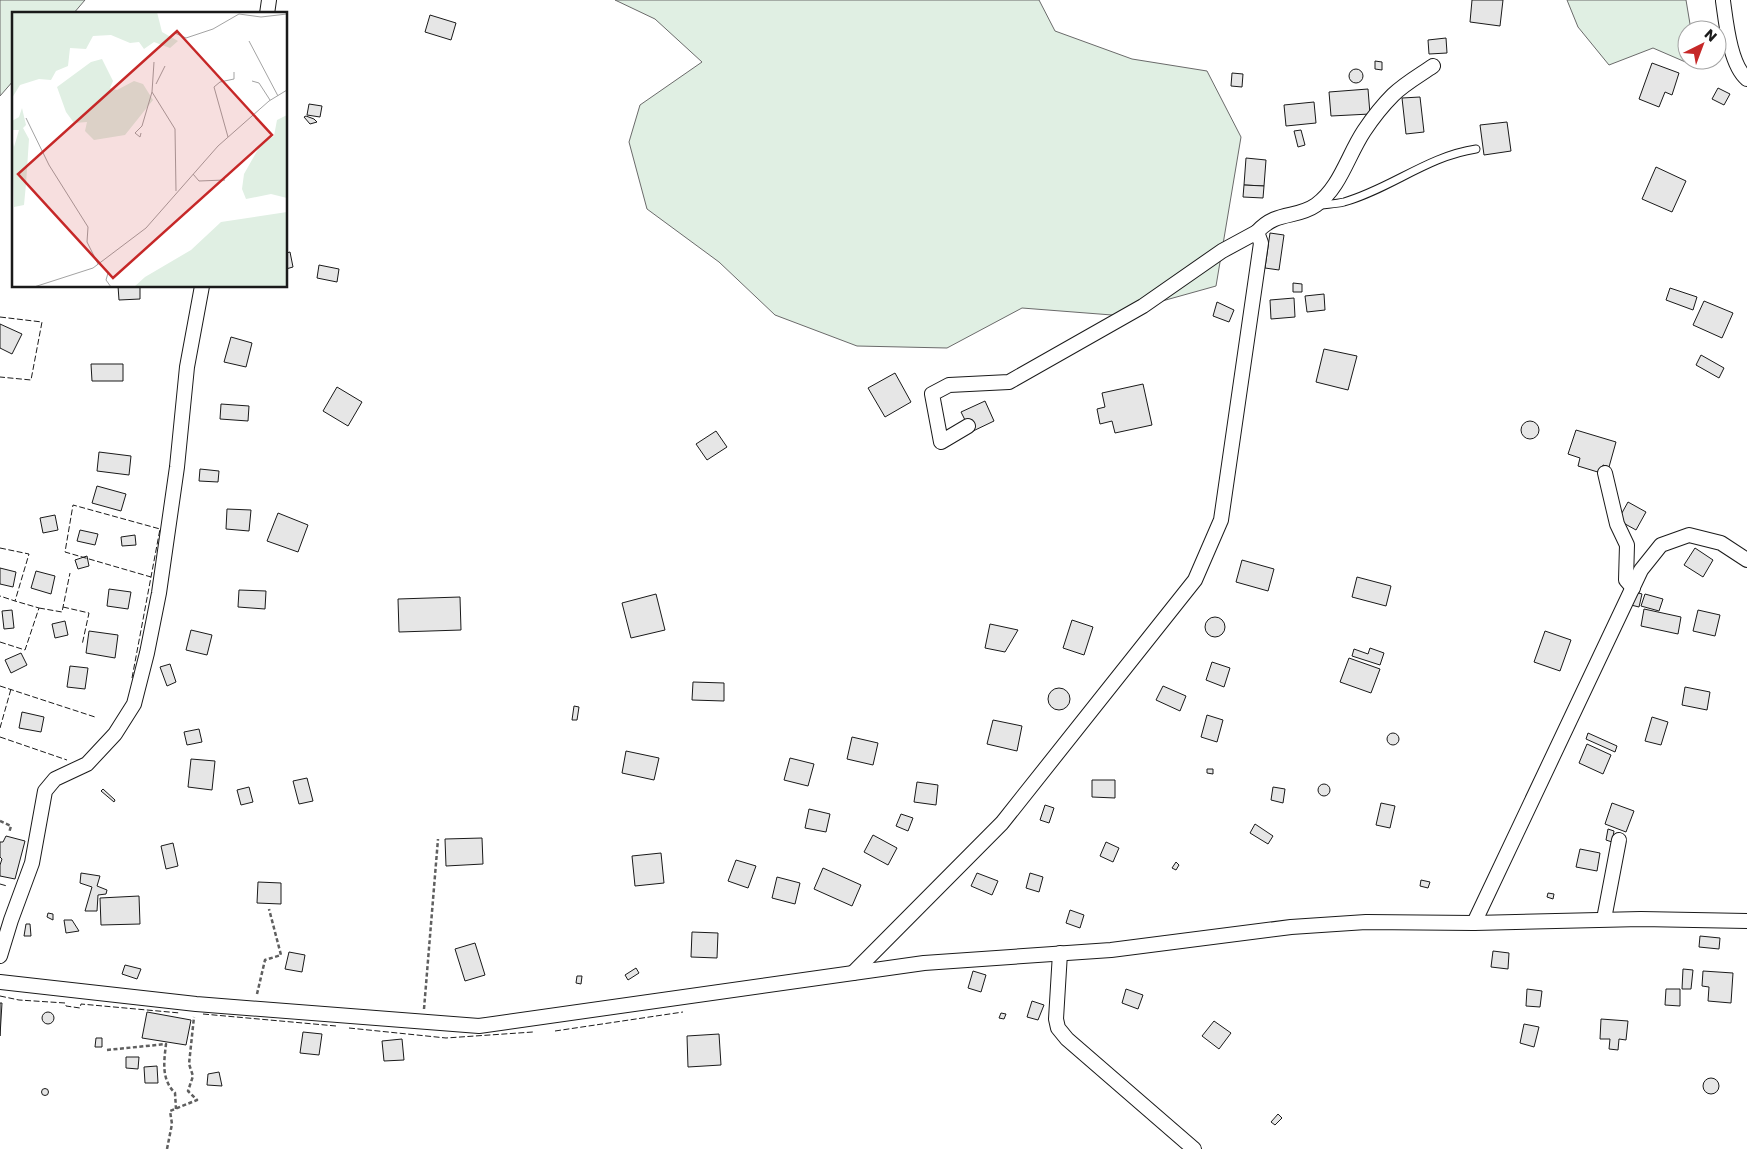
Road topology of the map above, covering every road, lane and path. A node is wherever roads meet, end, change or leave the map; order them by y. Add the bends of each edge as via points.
1 (1723, 1) edge
2 (1433, 66) dead end
3 (1747, 79) edge
4 (1476, 149) dead end
5 (1315, 206) junction
6 (1257, 232) junction
7 (202, 288) edge
8 (968, 426) dead end
9 (1605, 473) dead end
10 (1747, 560) edge
11 (1633, 588) junction
12 (0, 821) edge
13 (9, 833) dead end
14 (438, 839) dead end
15 (1619, 840) dead end
16 (269, 909) dead end
17 (1604, 919) junction
18 (1747, 921) edge
19 (1474, 923) junction
20 (1060, 954) junction
21 (0, 956) edge
22 (853, 973) junction
23 (0, 982) edge
24 (196, 1004) junction
25 (254, 1008) junction
26 (423, 1022) junction
27 (107, 1050) dead end
28 (176, 1109) junction
29 (167, 1149) edge
30 (1194, 1149) edge

1 - 3 street via 1728,38 1742,75
2 - 5 street via 1393,94 1362,133 1329,191
4 - 5 lane via 1435,160 1343,202
5 - 6 street via 1281,216
6 - 8 street via 1222,251 1143,306 1009,382 948,385 932,394 941,442
6 - 22 street via 1261,243 1221,520 1195,580 1002,823
7 - 21 street via 187,367 159,593 134,704 115,734 87,764 55,778 45,791 32,863
9 - 11 street via 1617,524 1627,545 1626,580
10 - 11 street via 1721,542 1689,534 1661,544 1641,570
11 - 19 street
12 - 13 path via 11,826
14 - 26 path
15 - 17 street
16 - 25 path via 281,955 265,960
17 - 18 street
17 - 19 street
19 - 20 street via 1366,922 1300,926
20 - 22 street via 924,963
20 - 30 street via 1058,1028
22 - 26 street via 479,1026
23 - 24 street
24 - 25 street
24 - 28 path via 189,1064 193,1076 188,1092 197,1100
25 - 26 street
27 - 28 path via 166,1044 164,1069 169,1086 175,1093
28 - 29 path via 170,1111 172,1124

